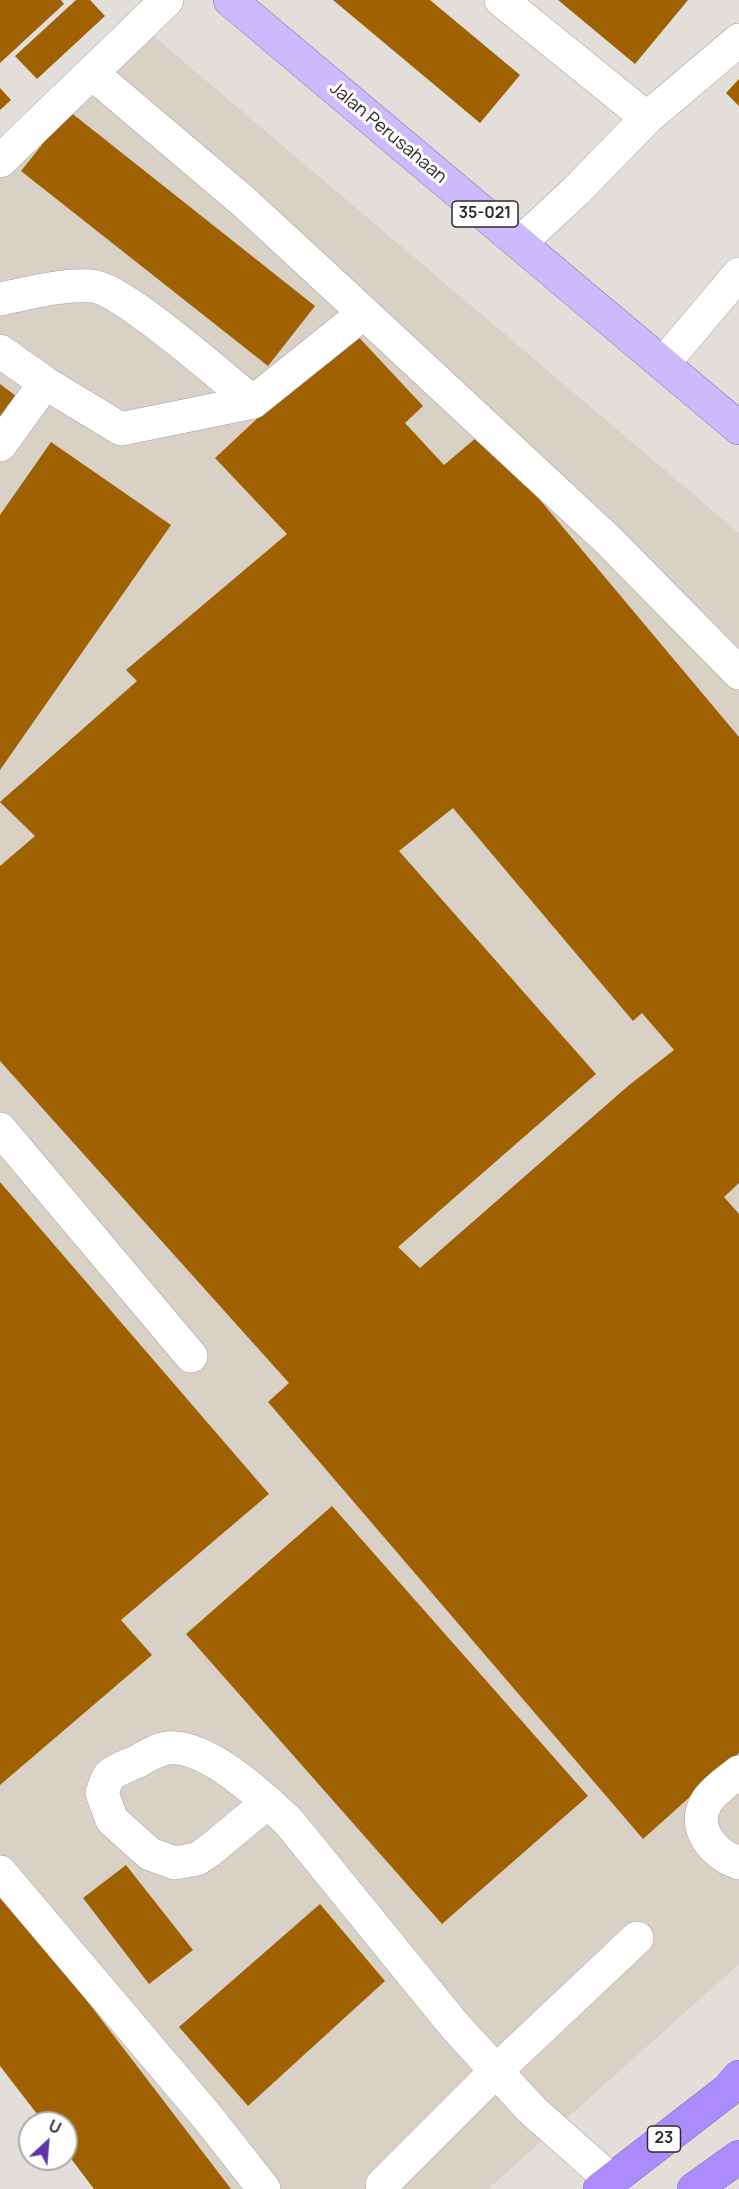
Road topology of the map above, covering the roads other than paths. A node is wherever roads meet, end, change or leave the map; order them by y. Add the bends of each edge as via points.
1 (167, 0) edge
2 (230, 0) edge
3 (501, 0) edge
4 (739, 40) edge
5 (93, 74) junction
6 (647, 118) junction
7 (0, 161) edge
8 (520, 243) junction
9 (739, 274) edge
10 (0, 299) edge
11 (364, 313) junction
12 (0, 351) edge
13 (663, 364) junction
14 (45, 383) junction
15 (253, 402) junction
16 (739, 428) edge
17 (0, 445) edge
18 (739, 673) edge
19 (0, 1129) edge
20 (191, 1356) dead end
21 (739, 1772) edge
22 (268, 1802) junction
23 (739, 1863) edge
24 (0, 1872) edge
25 (637, 1938) dead end
26 (496, 2071) junction
27 (735, 2083) edge
28 (739, 2157) edge
29 (606, 2184) edge
30 (382, 2185) dead end
31 (264, 2189) edge
32 (694, 2189) edge

1 - 5 lane
2 - 8 main road, Jalan Perusahaan / 35-021
3 - 6 lane
4 - 6 lane
5 - 7 lane
5 - 11 lane via 244,202
6 - 8 lane
8 - 13 main road, Jalan Perusahaan / 35-021
9 - 13 lane
10 - 15 lane via 94,286 126,301
11 - 15 lane
11 - 18 lane via 608,540
12 - 14 lane
13 - 16 main road, Jalan Perusahaan / 35-021
14 - 15 lane via 121,429
14 - 17 lane
19 - 20 lane
21 - 23 lane via 708,1800 701,1818 705,1836 714,1848
22 - 22 lane via 251,1786 194,1752 167,1748 108,1776 102,1793 112,1820 150,1854 175,1863 197,1859
22 - 26 lane via 289,1822
24 - 31 lane
25 - 26 lane
26 - 29 lane
26 - 30 lane
27 - 29 highway, 23
28 - 32 highway

